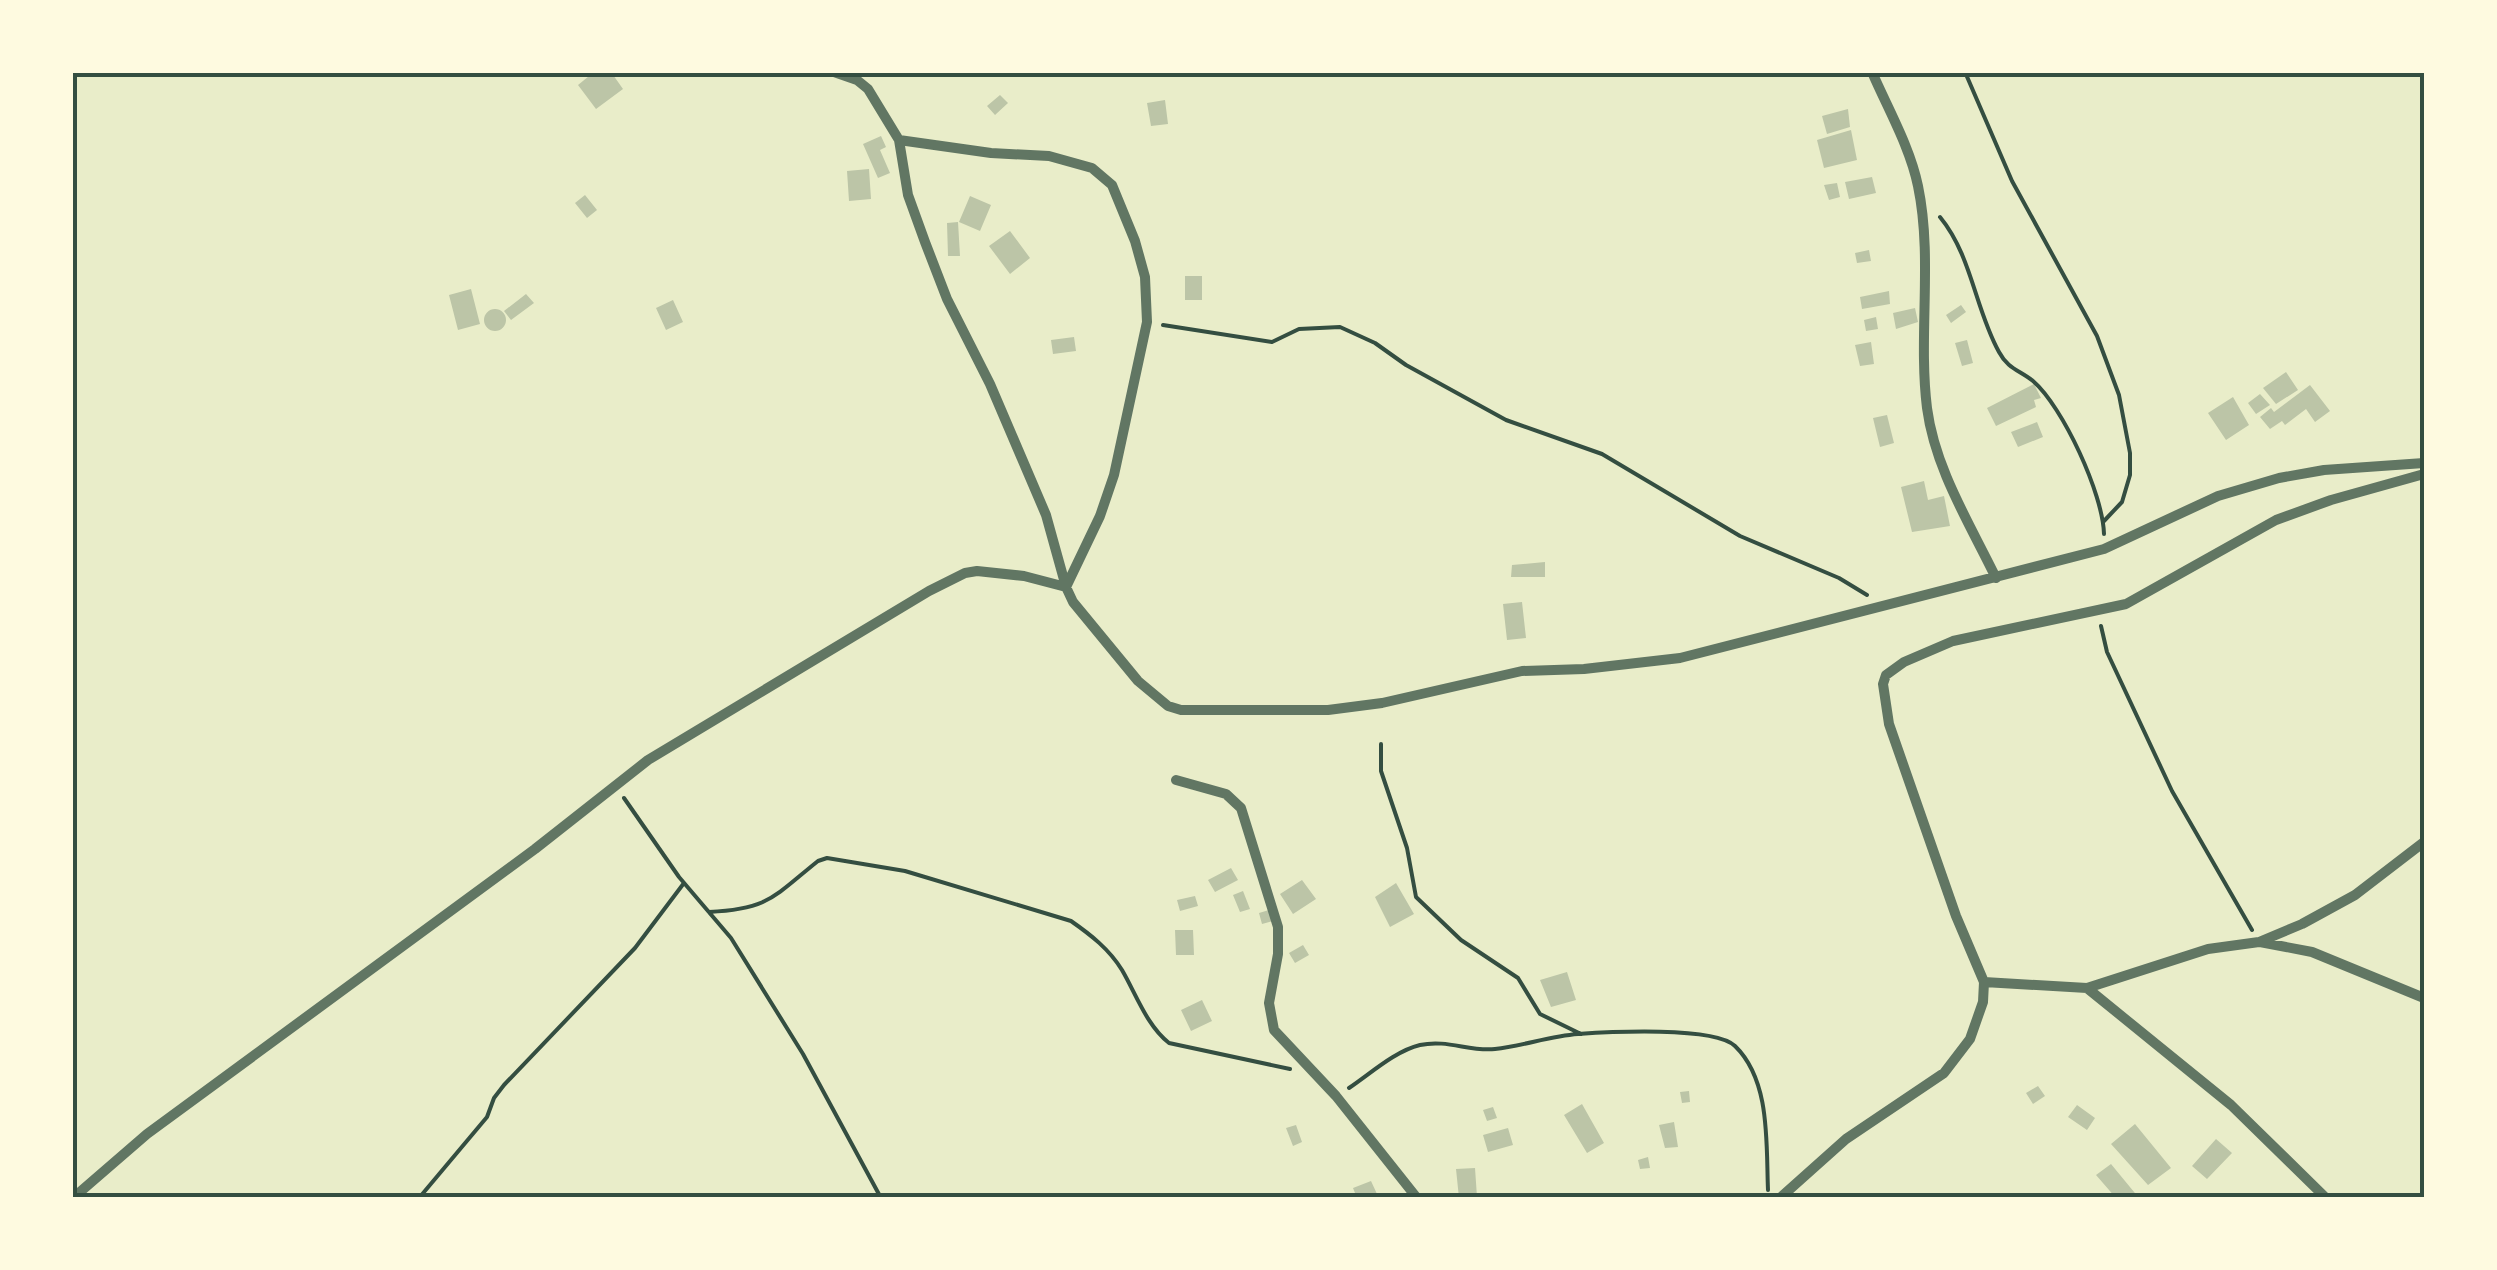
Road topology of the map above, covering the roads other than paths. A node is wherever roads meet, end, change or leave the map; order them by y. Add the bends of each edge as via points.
1 (834, 72) edge
2 (1872, 72) edge
3 (899, 140) junction
4 (2424, 462) edge
5 (2424, 474) edge
6 (1996, 578) junction
7 (1066, 587) junction
8 (1176, 780) dead end
9 (2424, 842) edge
10 (2258, 942) junction
11 (1984, 982) junction
12 (2088, 988) junction
13 (2424, 998) edge
14 (73, 1198) edge
15 (1417, 1198) edge
16 (1780, 1198) edge
17 (2326, 1198) edge

1 - 3 street via 868,90
2 - 6 street via 1921,203 1928,409 1946,474
3 - 7 street via 908,196 1046,515
3 - 7 street via 1049,156 1092,168 1112,185 1135,242 1147,322 1114,475
4 - 6 street via 2279,478 2218,496 2104,548
5 - 11 street via 2276,520 2126,604 1953,641 1893,669 1883,684 1889,724
6 - 7 street via 1680,658 1522,671 1328,710 1181,710 1155,698
7 - 14 street via 977,571 953,578 648,760 147,1134
8 - 15 street via 1226,794 1241,808 1278,927 1269,1015 1274,1030
9 - 10 street via 2355,895
10 - 12 street via 2208,949
10 - 13 street via 2312,952
11 - 12 street
11 - 16 street via 1978,1020 1944,1072 1846,1139
12 - 17 street via 2231,1105

